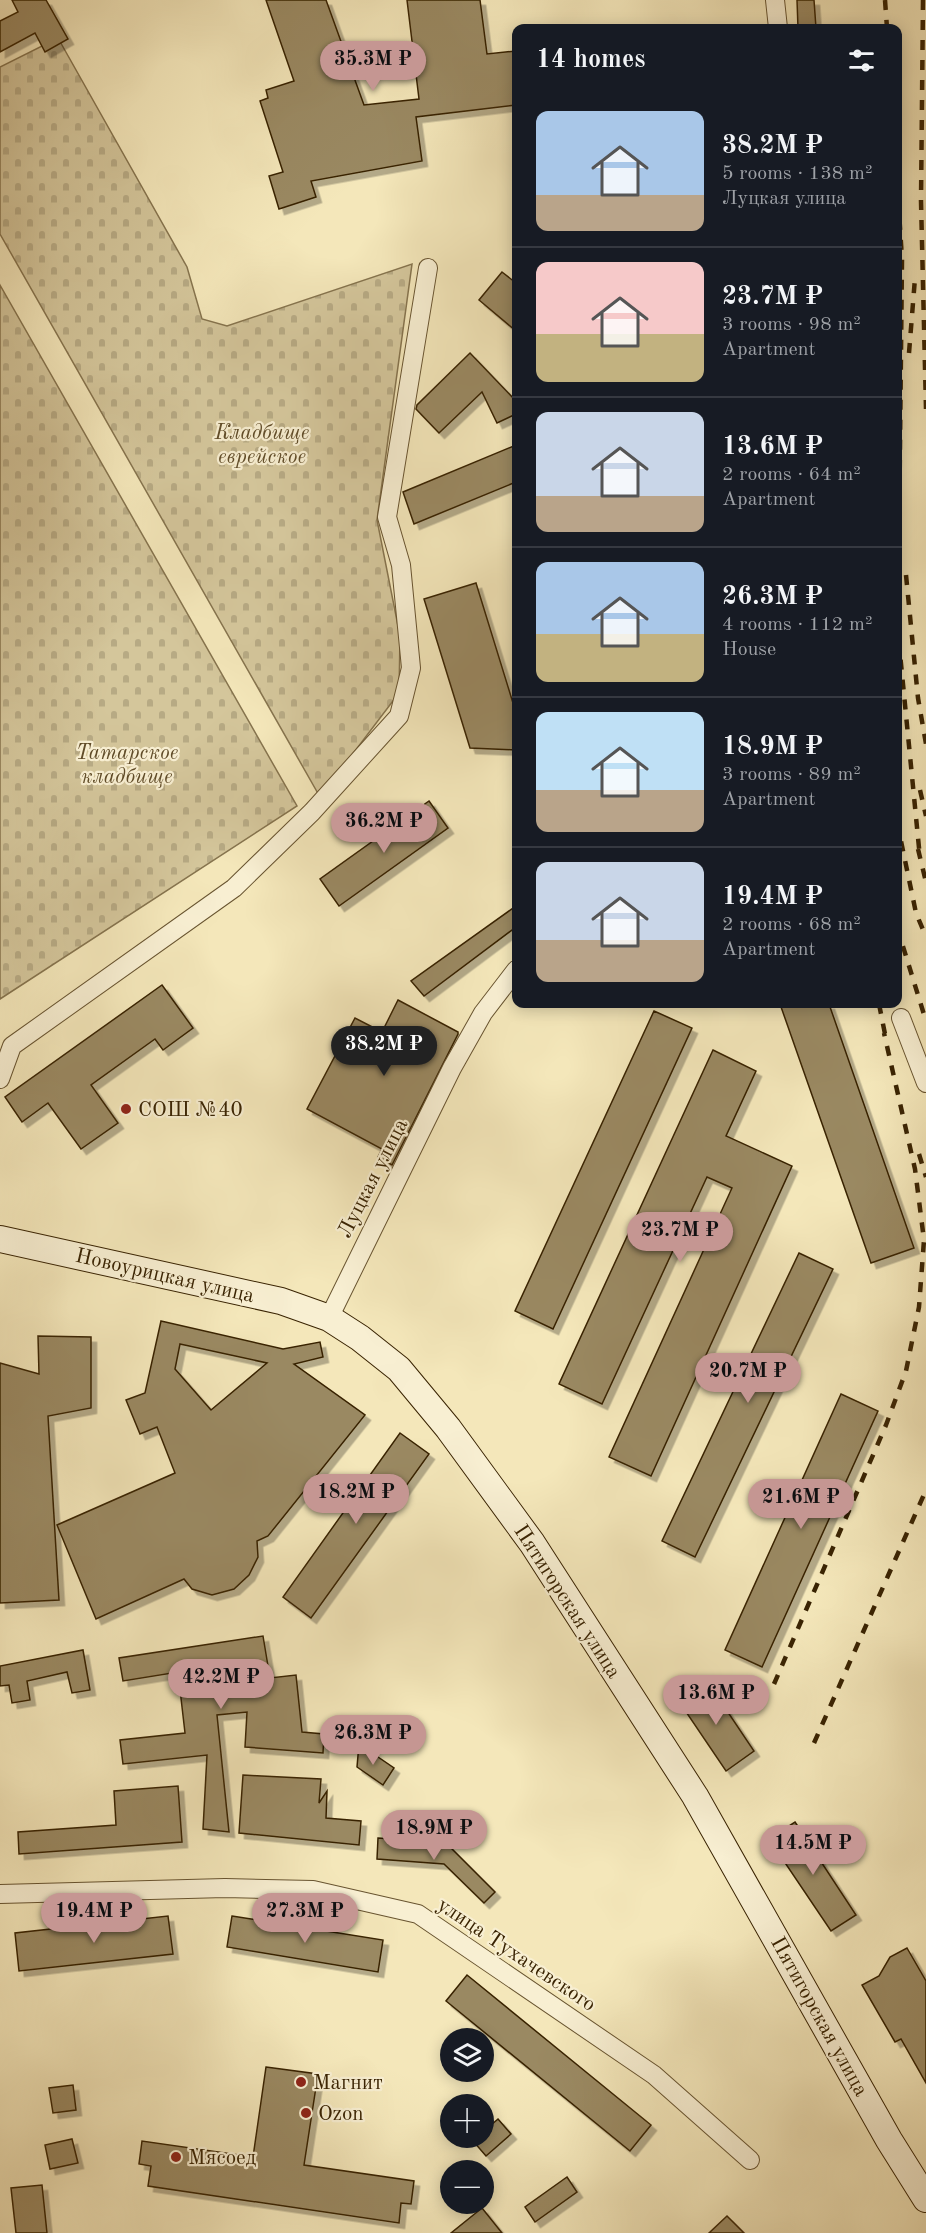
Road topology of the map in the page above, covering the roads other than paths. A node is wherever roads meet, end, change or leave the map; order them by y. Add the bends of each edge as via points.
1 (775, 0) edge
2 (778, 24) edge
3 (428, 268) dead end
4 (512, 975) edge
5 (901, 1018) dead end
6 (0, 1078) edge
7 (926, 1083) edge
8 (0, 1239) edge
9 (329, 1318) junction
10 (0, 1894) edge
11 (750, 2160) dead end
12 (926, 2199) edge

1 - 2 street
3 - 6 street via 387,518 401,565 411,668 399,716 312,812 234,888 12,1046
4 - 9 street, Луцкая улица via 483,1013 452,1068
5 - 7 street
8 - 9 main road, Новоурицкая улица via 282,1301
9 - 12 main road, Пятигорская улица via 399,1369 448,1428 532,1544 695,1796
10 - 11 street, улица Тухачевского via 225,1888 313,1890 418,1914 654,2075

